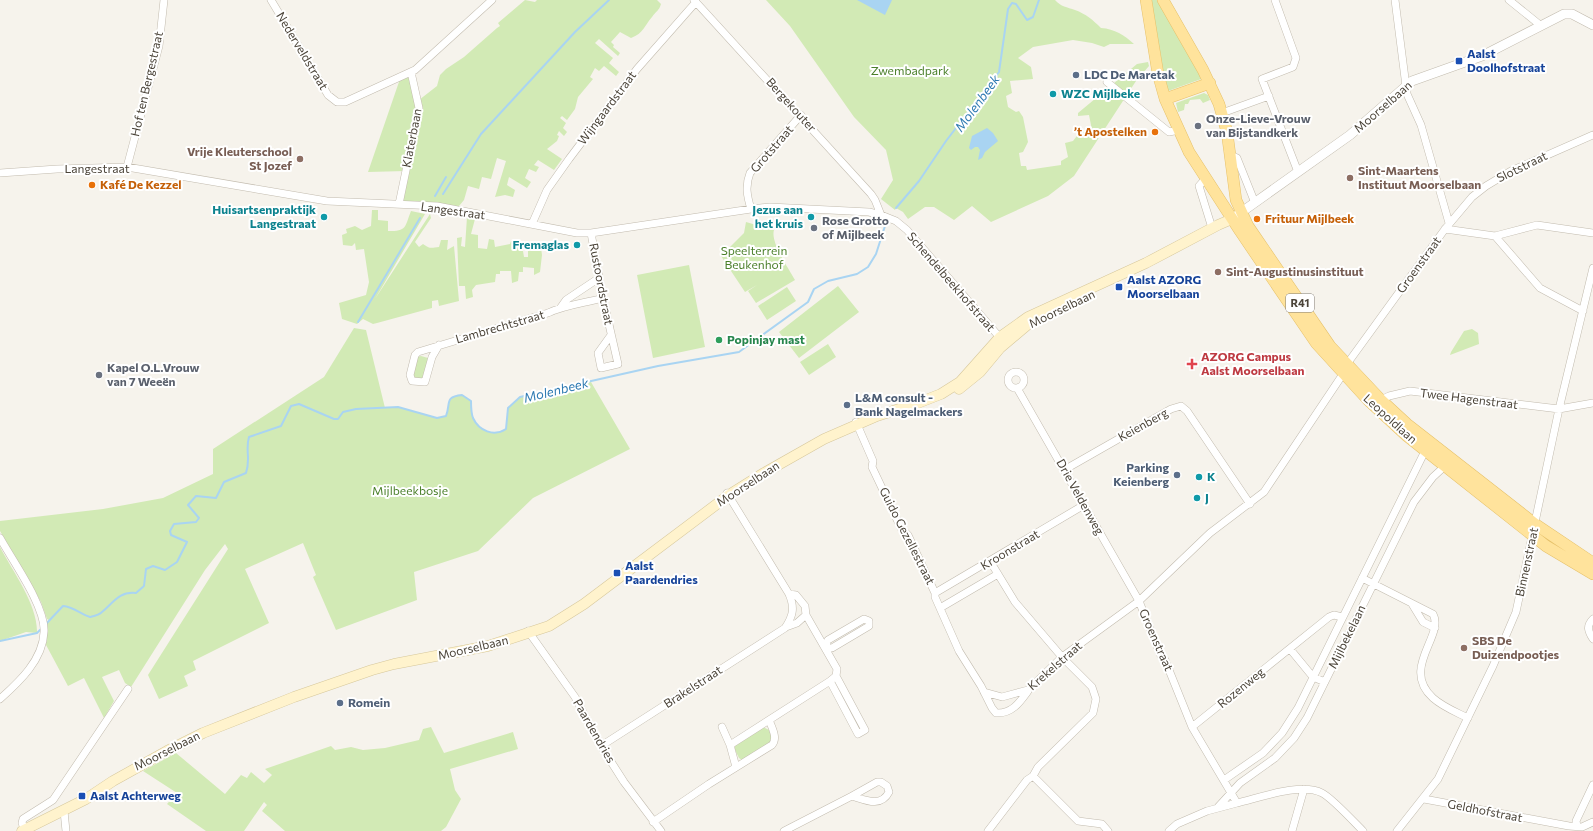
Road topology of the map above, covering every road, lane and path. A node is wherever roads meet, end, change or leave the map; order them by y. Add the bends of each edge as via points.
1 (164, 0) edge
2 (271, 0) edge
3 (492, 0) edge
4 (1146, 0) edge
5 (1163, 0) edge
6 (1275, 0) edge
7 (1395, 0) edge
8 (1510, 0) edge
9 (695, 1) edge
10 (1540, 26) junction
11 (1593, 26) edge
12 (411, 72) junction
13 (1107, 82) dead end
14 (1210, 83) junction
15 (1405, 87) junction
16 (1269, 96) junction
17 (1166, 99) junction
18 (1222, 113) junction
19 (801, 116) junction
20 (1179, 130) junction
21 (1593, 135) edge
22 (1230, 155) junction
23 (127, 167) junction
24 (1298, 172) junction
25 (0, 173) edge
26 (1205, 179) junction
27 (1255, 203) junction
28 (399, 204) junction
29 (751, 208) junction
30 (1242, 213) junction
31 (881, 215) junction
32 (1232, 219) junction
33 (532, 224) junction
34 (1447, 226) junction
35 (1212, 228) junction
36 (1593, 233) edge
37 (591, 234) junction
38 (1495, 236) junction
39 (1593, 268) edge
40 (599, 278) junction
41 (603, 298) junction
42 (561, 307) junction
43 (1583, 311) junction
44 (611, 335) dead end
45 (1002, 340) junction
46 (438, 345) junction
47 (1345, 369) junction
48 (1020, 389) dead end
49 (1384, 399) junction
50 (1593, 403) edge
51 (1559, 409) junction
52 (856, 423) junction
53 (1425, 450) junction
54 (1445, 466) junction
55 (1064, 470) junction
56 (728, 494) junction
57 (1250, 504) junction
58 (1084, 506) junction
59 (1535, 524) junction
60 (1532, 535) junction
61 (0, 538) edge
62 (990, 561) junction
63 (1593, 564) edge
64 (998, 574) junction
65 (1593, 574) edge
66 (1362, 578) junction
67 (1374, 584) junction
68 (935, 593) junction
69 (789, 594) junction
70 (1139, 601) junction
71 (1412, 604) junction
72 (940, 608) junction
73 (806, 615) junction
74 (1342, 617) junction
75 (1593, 619) edge
76 (785, 628) junction
77 (1435, 628) junction
78 (528, 633) junction
79 (1593, 639) edge
80 (825, 647) junction
81 (1290, 649) junction
82 (1062, 657) junction
83 (1313, 677) junction
84 (833, 678) junction
85 (1325, 682) junction
86 (128, 689) dead end
87 (1028, 690) junction
88 (984, 692) junction
89 (0, 699) edge
90 (1468, 718) junction
91 (769, 720) junction
92 (722, 726) dead end
93 (1192, 727) junction
94 (730, 745) junction
95 (601, 746) junction
96 (736, 767) junction
97 (1033, 776) junction
98 (1224, 780) junction
99 (1593, 785) edge
100 (1304, 789) junction
101 (1231, 792) junction
102 (852, 796) junction
103 (1424, 799) junction
104 (53, 800) junction
105 (1237, 803) junction
106 (1218, 807) junction
107 (62, 812) junction
108 (653, 822) junction
109 (1593, 822) edge
110 (1580, 827) junction
111 (1593, 829) edge
112 (23, 830) edge
113 (66, 831) edge
114 (661, 831) edge
115 (784, 831) edge
116 (988, 831) edge
117 (1108, 831) edge
118 (1169, 831) edge
119 (1292, 831) edge
120 (1363, 831) edge
121 (1397, 831) edge

1 - 23 street, Hof ten Bergestraat via 159,46
2 - 12 street, Nederveldstraat via 328,95 337,102 345,102
3 - 12 street
4 - 17 main road, R41 via 1156,64
5 - 14 main road, R41
6 - 16 street via 1296,58 1293,67 1262,79
7 - 15 street
8 - 10 street
9 - 19 street, Bergekouter
9 - 33 street, Wijngaardstraat via 637,69 569,159 548,190
10 - 11 street, Moorselbaan via 1564,14 1572,14
10 - 15 street, Moorselbaan via 1482,56 1419,78
12 - 28 street, Klaterbaan via 419,108
13 - 20 street via 1169,132
14 - 17 main road
14 - 18 main road, R41
15 - 24 street, Moorselbaan via 1350,135
15 - 34 street via 1421,124
16 - 18 street
16 - 24 street
17 - 20 main road, R41
18 - 22 main road, R41
19 - 29 street, Grotstraat via 750,173 746,182
19 - 31 street, Bergekouter via 876,200
20 - 26 main road, R41
21 - 34 street, Slotstraat via 1498,178 1472,197
22 - 27 street via 1237,158
22 - 30 main road, R41 via 1234,190
23 - 25 street, Langestraat
23 - 28 street, Langestraat via 327,201
24 - 27 street, Moorselbaan
26 - 32 main road, R41
26 - 35 street via 1199,186
27 - 30 street, Moorselbaan
28 - 33 street, Langestraat via 437,206
29 - 31 street, Langestraat via 869,212
29 - 37 street, Langestraat
30 - 32 street, Moorselbaan
30 - 47 main road, Leopoldlaan / R41 via 1248,226
31 - 45 street, Schendelbeekhofstraat via 896,221 907,230
32 - 35 main road, Moorselbaan
32 - 45 main road, Moorselbaan via 1225,228 1184,251 1031,322
32 - 47 main road, Leopoldlaan / R41 via 1310,334
33 - 37 street, Langestraat
34 - 38 street, Groenstraat
34 - 47 street, Groenstraat
35 - 45 main road, Moorselbaan via 1146,263 1028,317
36 - 38 street, Groenstraat via 1536,225
37 - 40 street, Rustoordstraat
38 - 43 street via 1540,288
39 - 43 street, Binnenstraat
40 - 41 street, Rustoordstraat
40 - 42 street, Lambrechtstraat via 566,300
41 - 42 street, Lambrechtstraat
41 - 44 street, Rustoordstraat
42 - 46 street, Lambrechtstraat
43 - 51 street, Binnenstraat
45 - 52 main road, Moorselbaan via 960,382 922,401 878,418
46 - 46 street, Lambrechtstraat via 415,355 410,375 412,381 425,382
47 - 49 main road, Leopoldlaan / R41
47 - 53 main road, Leopoldlaan / R41 via 1387,418
47 - 57 street, Groenstraat via 1264,492
48 - 55 street, Drie Veldenweg
49 - 51 street, Twee Hagenstraat via 1410,392
49 - 59 main road, Leopoldlaan / R41 via 1434,447
50 - 51 street, Twee Hagenstraat
51 - 59 street, Binnenstraat
52 - 56 main road, Moorselbaan via 802,450
52 - 68 street, Guido Gezellestraat via 873,461 872,467 894,515 908,535
53 - 54 main road, Leopoldlaan / R41
53 - 66 street, Mijlbekelaan
54 - 60 main road, Leopoldlaan / R41
54 - 67 street, Mijlbekelaan via 1433,476 1414,502
55 - 57 street, Keienberg via 1171,409 1181,406 1187,410
55 - 58 street, Drie Veldenweg
56 - 69 street
56 - 78 main road, Moorselbaan via 584,604 549,626
57 - 70 street, Groenstraat via 1210,533
58 - 62 street, Kroonstraat
58 - 70 street, Drie Veldenweg
59 - 60 street, Binnenstraat
59 - 63 main road, Leopoldlaan / R41
60 - 65 main road, Leopoldlaan / R41
60 - 90 street, Binnenstraat via 1516,612
61 - 89 street via 37,603 44,631 34,662 20,681
62 - 64 street
62 - 68 street, Kroonstraat
64 - 72 street, Kroonstraat
64 - 82 street via 1015,602
66 - 67 street
66 - 74 street, Mijlbekelaan
67 - 71 street
67 - 85 street, Mijlbekelaan
68 - 72 street, Guido Gezellestraat
69 - 73 street via 801,599
69 - 76 street via 793,613
70 - 82 street, Krekelstraat
70 - 93 street, Groenstraat
71 - 77 street via 1423,622
71 - 77 street via 1433,614
72 - 88 street, Guido Gezellestraat via 959,651
73 - 76 street, Brakelstraat via 797,623
73 - 80 street
74 - 81 street, Rozenweg via 1329,617
74 - 83 street, Mijlbekelaan
75 - 79 street via 1588,626
76 - 95 street, Brakelstraat
77 - 90 street via 1421,664 1423,682 1432,698
78 - 95 street, Paardendries via 575,697
78 - 107 main road, Moorselbaan via 488,646 372,670 294,697 173,748
80 - 80 street via 832,648 869,626 869,621 864,619 828,640
80 - 84 street via 836,669
81 - 83 street
81 - 93 street, Rozenweg
82 - 87 street, Krekelstraat
82 - 97 street via 1092,687 1096,699 1093,713 1038,767
83 - 85 street
83 - 98 street, Mijlbekelaan via 1282,733 1263,753
84 - 84 street via 858,734 866,730
84 - 91 street
85 - 101 street, Mijlbekelaan via 1308,718 1294,738 1275,758
86 - 104 street, Moorselbaan
87 - 88 street, Krekelstraat via 1002,698
87 - 88 street, Guido Gezellestraat via 1012,710 1000,713 996,713 992,708
90 - 103 street, Binnenstraat via 1438,779
91 - 94 street
91 - 96 street via 775,741
92 - 94 street
93 - 98 street, Groenstraat
94 - 96 street
95 - 108 street, Paardendries
96 - 108 street
97 - 116 street via 1027,780
97 - 117 street via 1078,821 1102,824
98 - 101 street, Groenstraat
99 - 110 street via 1576,821
100 - 105 street
100 - 119 street
100 - 120 street via 1323,793
101 - 105 street, Groenstraat
101 - 106 street, Mijlbekelaan
102 - 102 street via 876,782 888,786 887,795 880,801
102 - 115 street
103 - 110 street, Geldhofstraat
103 - 121 street, Binnenstraat
104 - 107 street
104 - 112 street, Moorselbaan via 23,819
105 - 106 street
106 - 118 street via 1177,824
107 - 112 main road, Moorselbaan
107 - 113 street
108 - 114 street, Paardendries
109 - 110 street
110 - 111 street, Geldhofstraat

